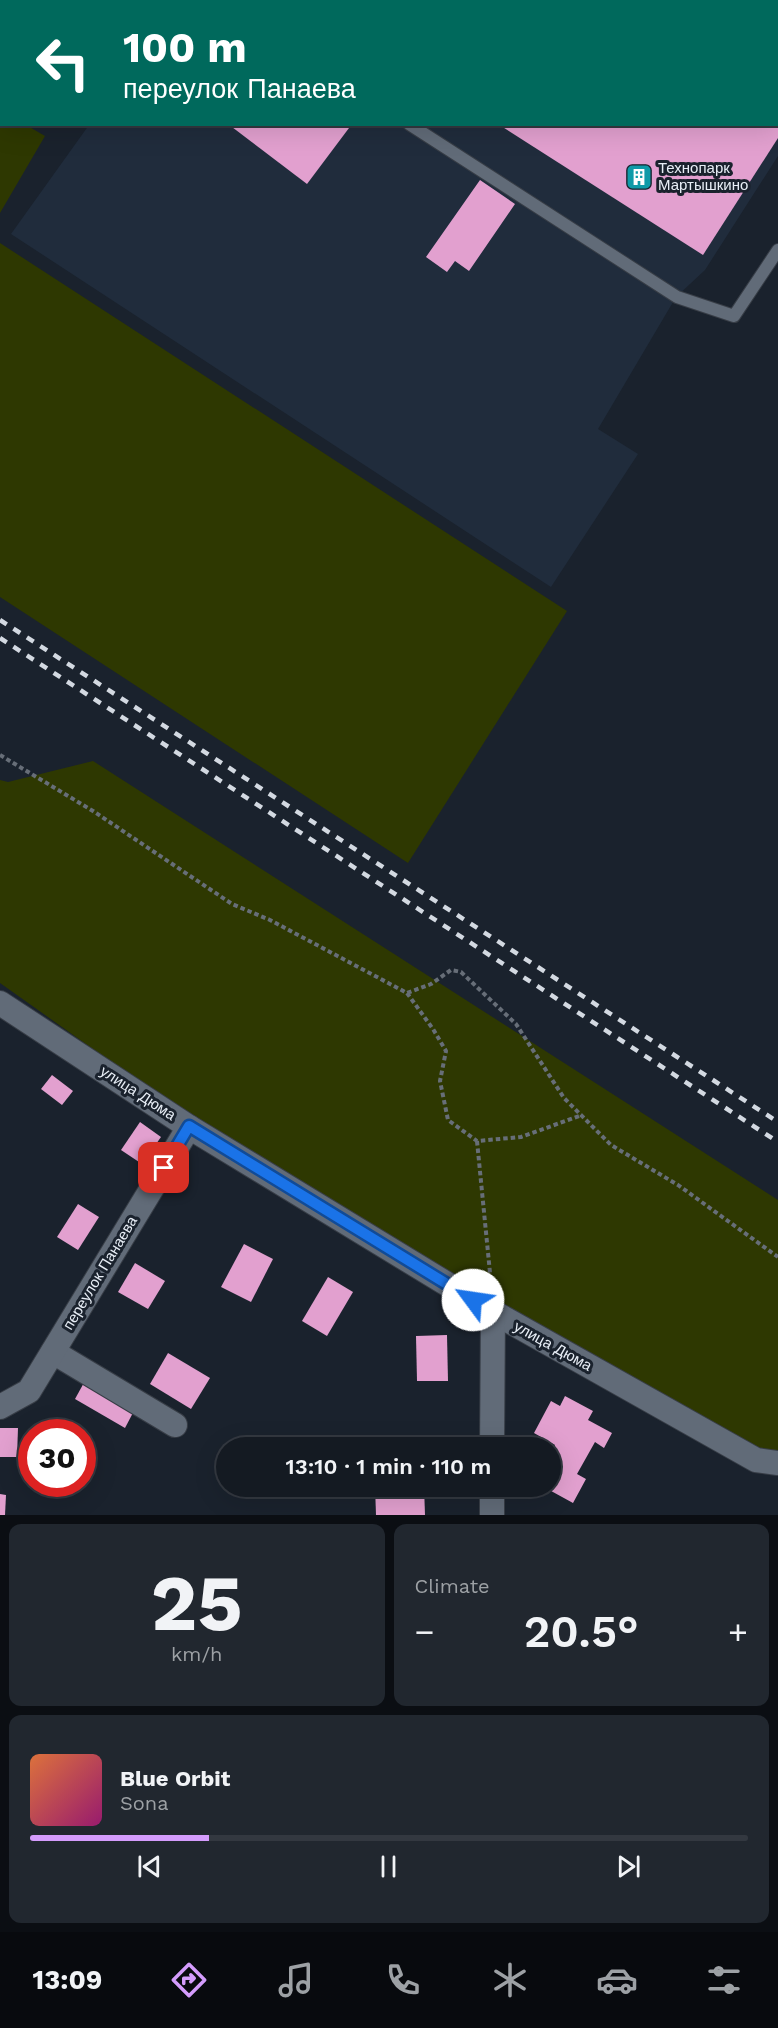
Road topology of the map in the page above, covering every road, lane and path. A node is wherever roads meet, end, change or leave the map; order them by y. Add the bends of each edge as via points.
1 (412, 126) edge
2 (778, 250) edge
3 (0, 755) edge
4 (407, 993) junction
5 (0, 1003) edge
6 (582, 1115) junction
7 (189, 1126) junction
8 (477, 1141) junction
9 (778, 1257) edge
10 (493, 1312) junction
11 (53, 1352) junction
12 (0, 1407) edge
13 (175, 1425) dead end
14 (492, 1437) edge
15 (778, 1463) edge
16 (492, 1497) edge
17 (492, 1515) edge

1 - 2 lane via 676,297 734,316
3 - 4 path via 93,811 232,904
4 - 6 path via 432,984 451,970 461,972 516,1024 564,1098
4 - 8 path via 446,1051 440,1081 448,1119
5 - 7 street, улица Дюма
6 - 8 path via 521,1137
6 - 9 path via 611,1145 678,1185
7 - 10 street, улица Дюма
7 - 11 street, переулок Панаева
8 - 10 path
10 - 14 street
10 - 15 street, улица Дюма via 756,1460
11 - 12 street, переулок Панаева via 29,1391
11 - 13 street
16 - 17 street

